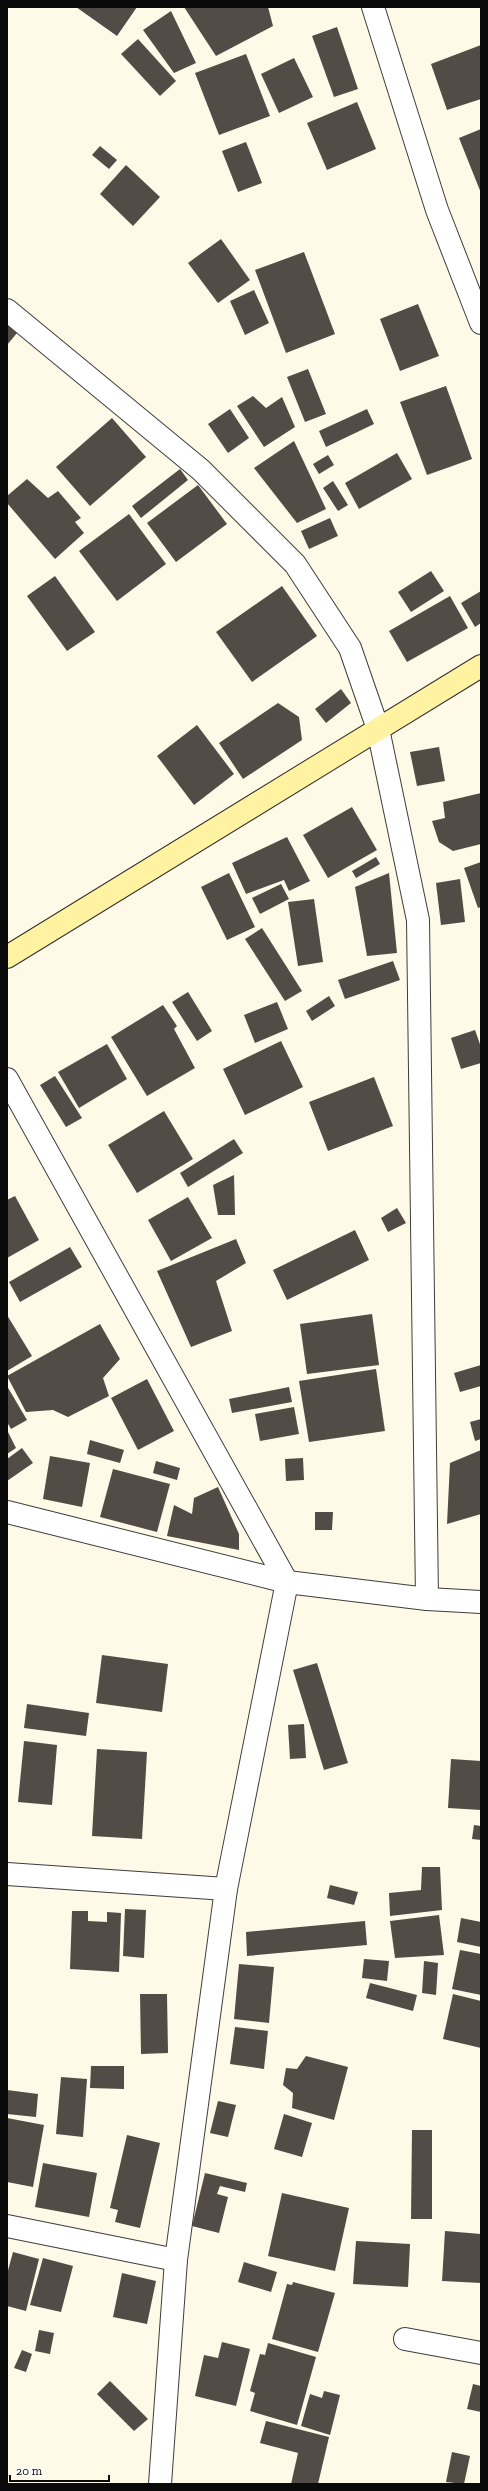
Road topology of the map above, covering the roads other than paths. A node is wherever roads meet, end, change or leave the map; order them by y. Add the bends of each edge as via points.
1 (373, 7) edge
2 (7, 310) edge
3 (481, 323) edge
4 (481, 666) edge
5 (378, 729) junction
6 (7, 957) edge
7 (7, 1080) edge
8 (7, 1512) edge
9 (287, 1582) junction
10 (427, 1599) junction
11 (481, 1602) edge
12 (7, 1874) edge
13 (226, 1889) junction
14 (7, 2226) edge
15 (176, 2260) junction
16 (405, 2339) dead end
17 (481, 2353) edge
18 (160, 2484) edge

1 - 3 street via 437,210
2 - 5 street via 201,470 296,564 350,648
4 - 5 street
5 - 6 street
5 - 10 street via 418,920
7 - 9 street
8 - 9 street
9 - 10 street
9 - 13 street
10 - 11 street
12 - 13 street
13 - 15 street
14 - 15 street
15 - 18 street
16 - 17 street

